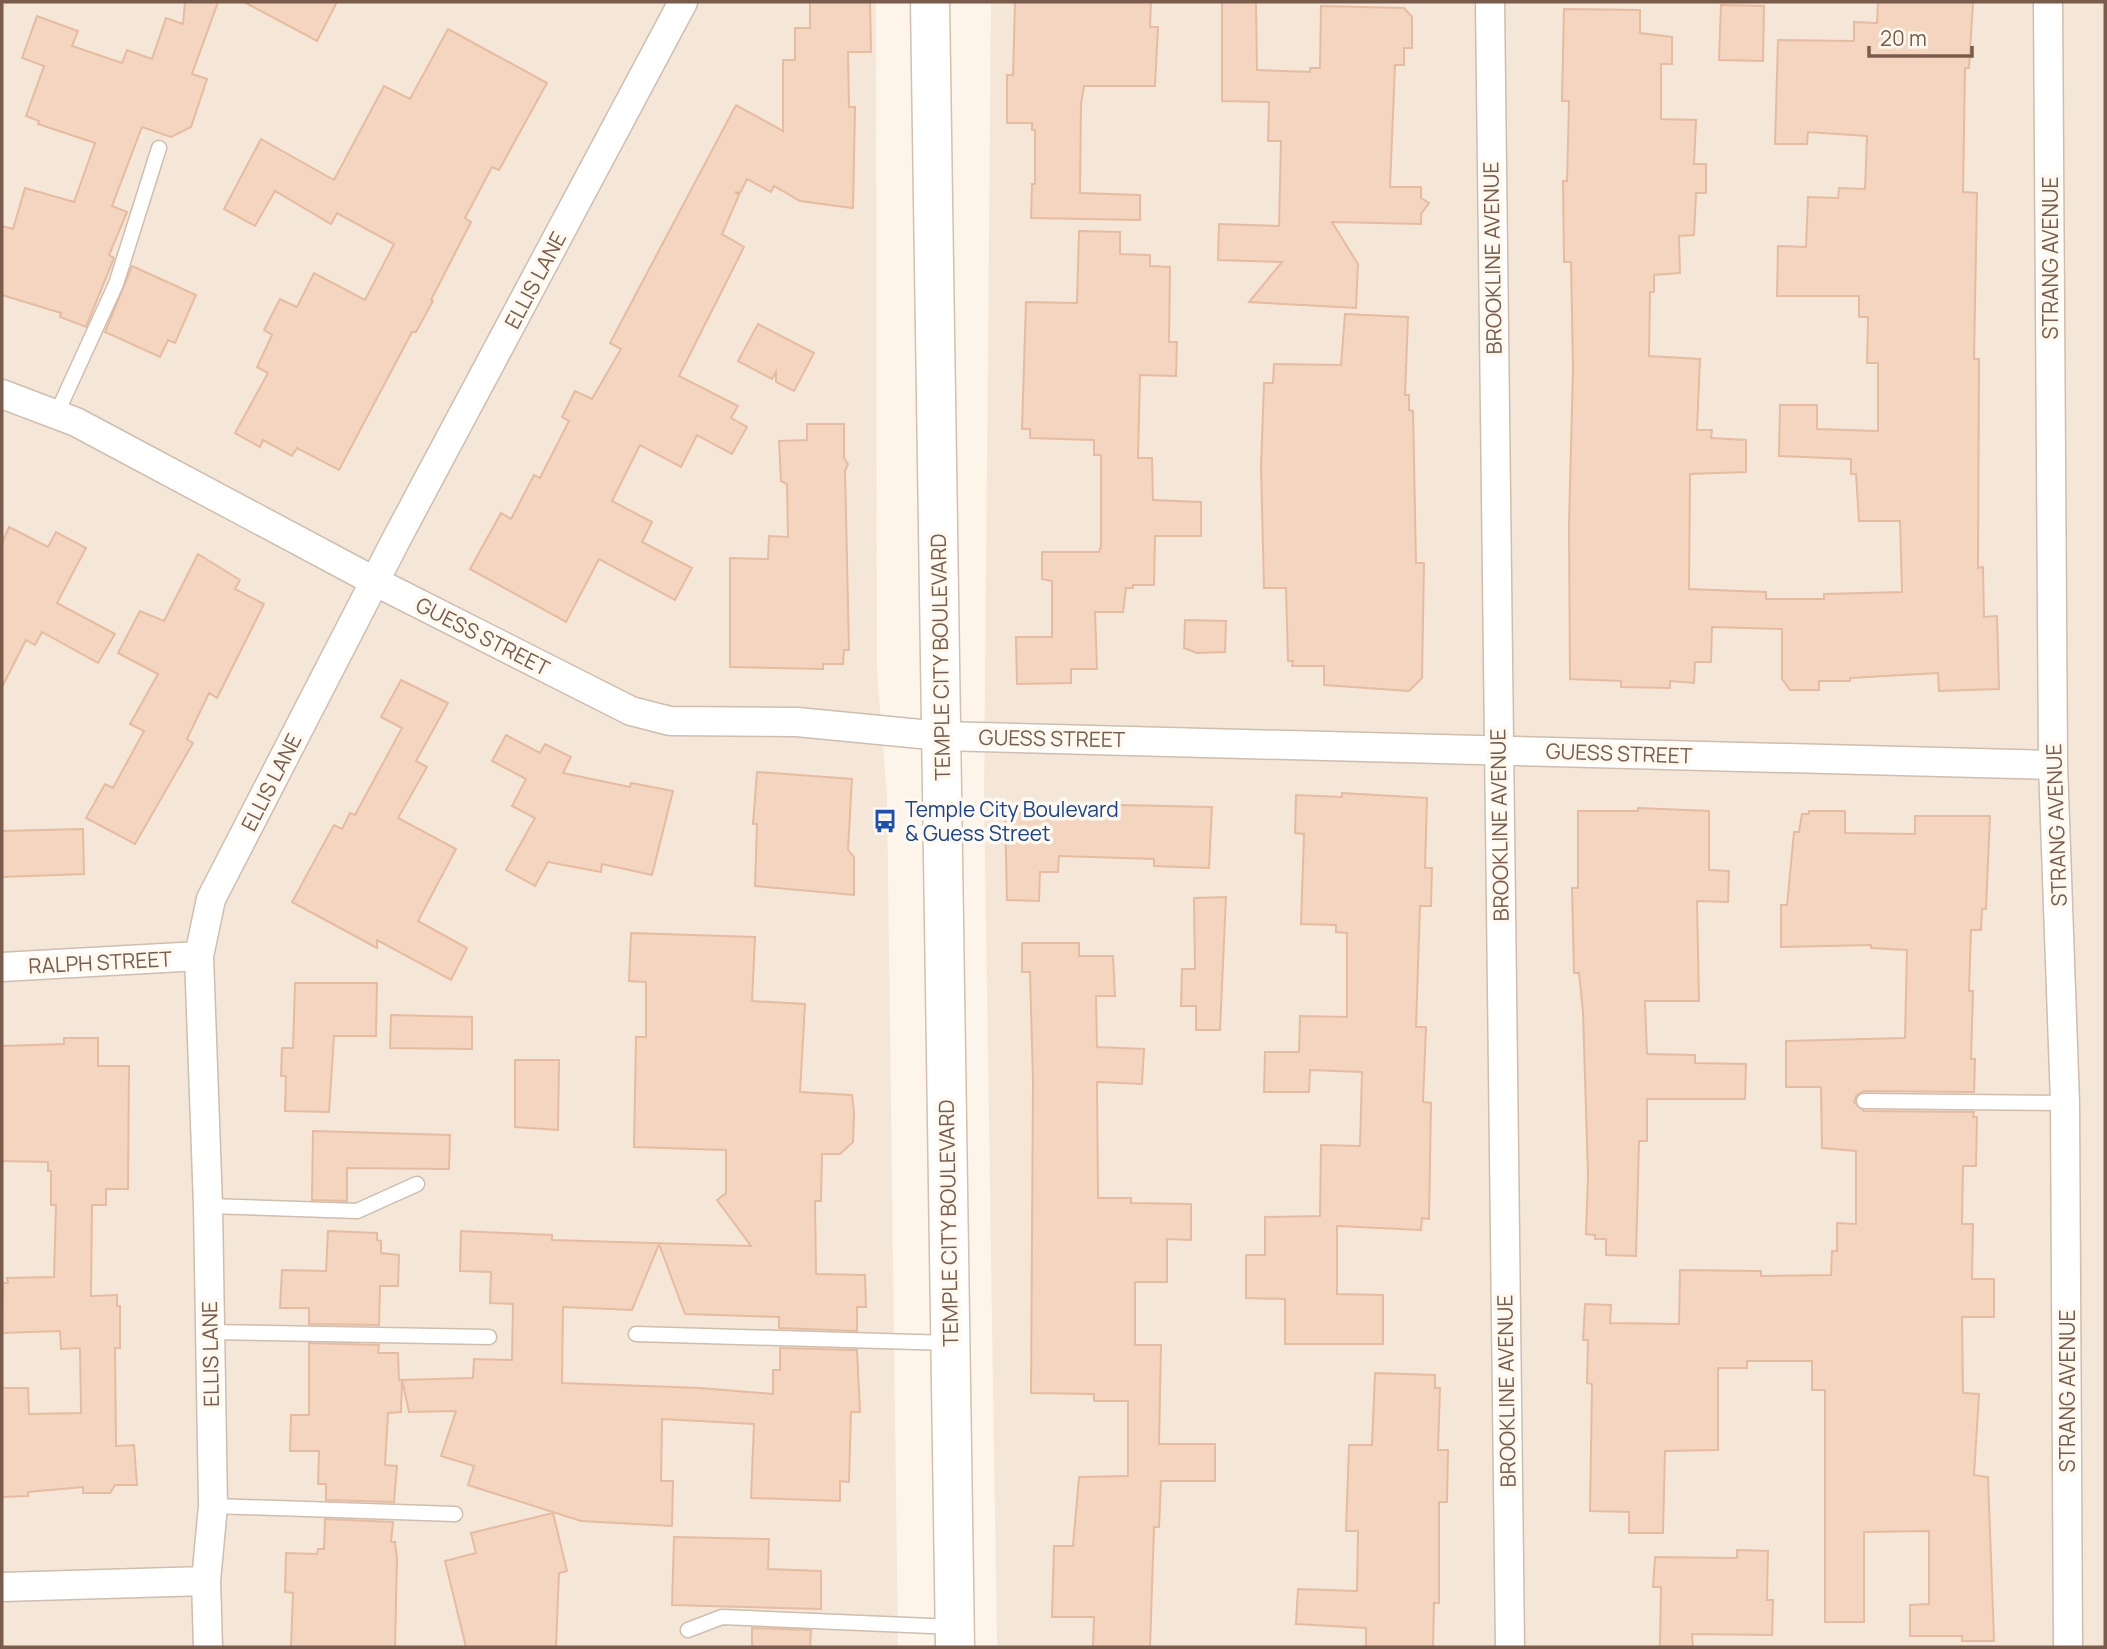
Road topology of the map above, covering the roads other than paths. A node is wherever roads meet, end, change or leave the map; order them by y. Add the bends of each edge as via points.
1 (683, 2) edge
2 (930, 2) edge
3 (1490, 2) edge
4 (2048, 2) edge
5 (159, 148) dead end
6 (2, 394) edge
7 (56, 415) junction
8 (374, 581) junction
9 (941, 736) junction
10 (1498, 749) junction
11 (2053, 765) junction
12 (199, 956) junction
13 (2, 967) edge
14 (1864, 1101) dead end
15 (2065, 1103) junction
16 (417, 1184) dead end
17 (208, 1206) junction
18 (209, 1332) junction
19 (636, 1334) dead end
20 (489, 1337) dead end
21 (950, 1343) junction
22 (213, 1506) junction
23 (455, 1514) dead end
24 (206, 1581) junction
25 (2, 1587) edge
26 (688, 1630) dead end
27 (955, 1637) edge
28 (208, 1647) edge
29 (1510, 1647) edge
30 (2068, 1647) edge

1 - 8 street, ELLIS LANE
2 - 9 main road, TEMPLE CITY BOULEVARD
3 - 10 street, BROOKLINE AVENUE
4 - 11 street, STRANG AVENUE
5 - 7 lane via 116,284
6 - 7 street, GUESS STREET
7 - 8 street, GUESS STREET
8 - 9 street, GUESS STREET via 631,711 670,720 797,722
8 - 12 street, ELLIS LANE via 211,900
9 - 10 street, GUESS STREET
9 - 21 main road, TEMPLE CITY BOULEVARD
10 - 11 street, GUESS STREET
10 - 29 street, BROOKLINE AVENUE
11 - 15 street, STRANG AVENUE
12 - 13 street, RALPH STREET
12 - 17 street, ELLIS LANE
14 - 15 lane
15 - 30 street, STRANG AVENUE
16 - 17 lane via 357,1211
17 - 18 street, ELLIS LANE
18 - 20 lane
18 - 22 street, ELLIS LANE
19 - 21 lane
21 - 27 main road, TEMPLE CITY BOULEVARD
22 - 23 lane
22 - 24 street, ELLIS LANE
24 - 25 street
24 - 28 street, ELLIS LANE
26 - 27 lane via 722,1616

